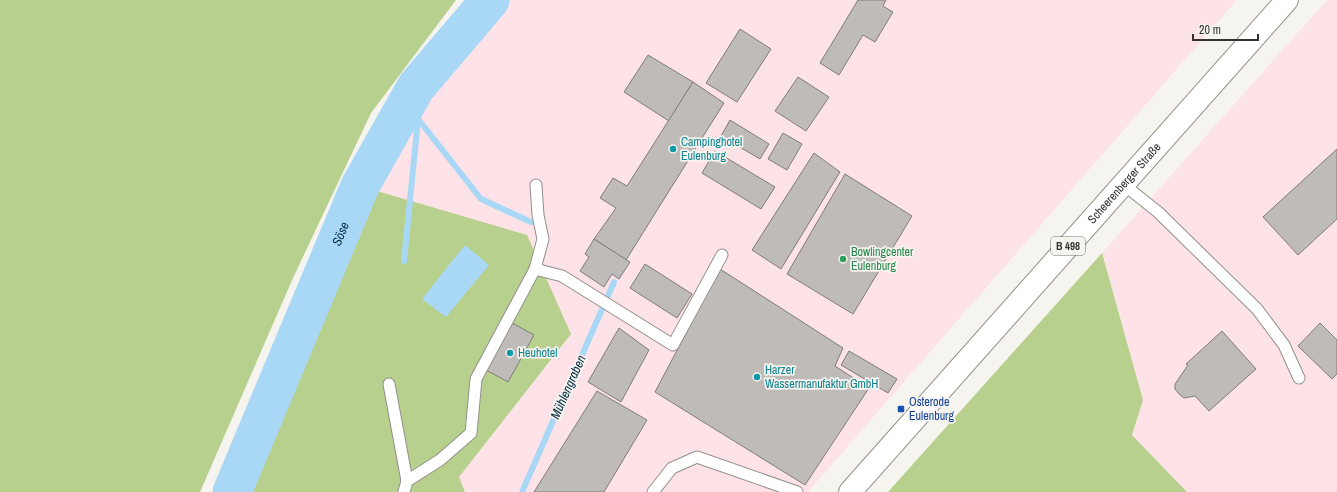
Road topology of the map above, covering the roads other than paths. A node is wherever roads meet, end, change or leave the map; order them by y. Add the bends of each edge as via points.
1 (1287, 0) edge
2 (1123, 184) junction
3 (536, 185) dead end
4 (722, 255) dead end
5 (535, 269) junction
6 (1299, 378) dead end
7 (389, 384) dead end
8 (407, 481) junction
9 (404, 492) edge
10 (653, 492) edge
11 (797, 492) edge
12 (850, 492) edge

1 - 2 main road, Scheerenberger Straße / B 498
2 - 6 lane via 1158,212 1257,308 1284,346
2 - 12 main road, Scheerenberger Straße / B 498
3 - 5 lane via 543,239
4 - 5 lane via 673,344 562,276
5 - 8 lane via 476,379 470,433 440,460
7 - 8 lane
8 - 9 lane
10 - 11 lane via 672,468 697,457

